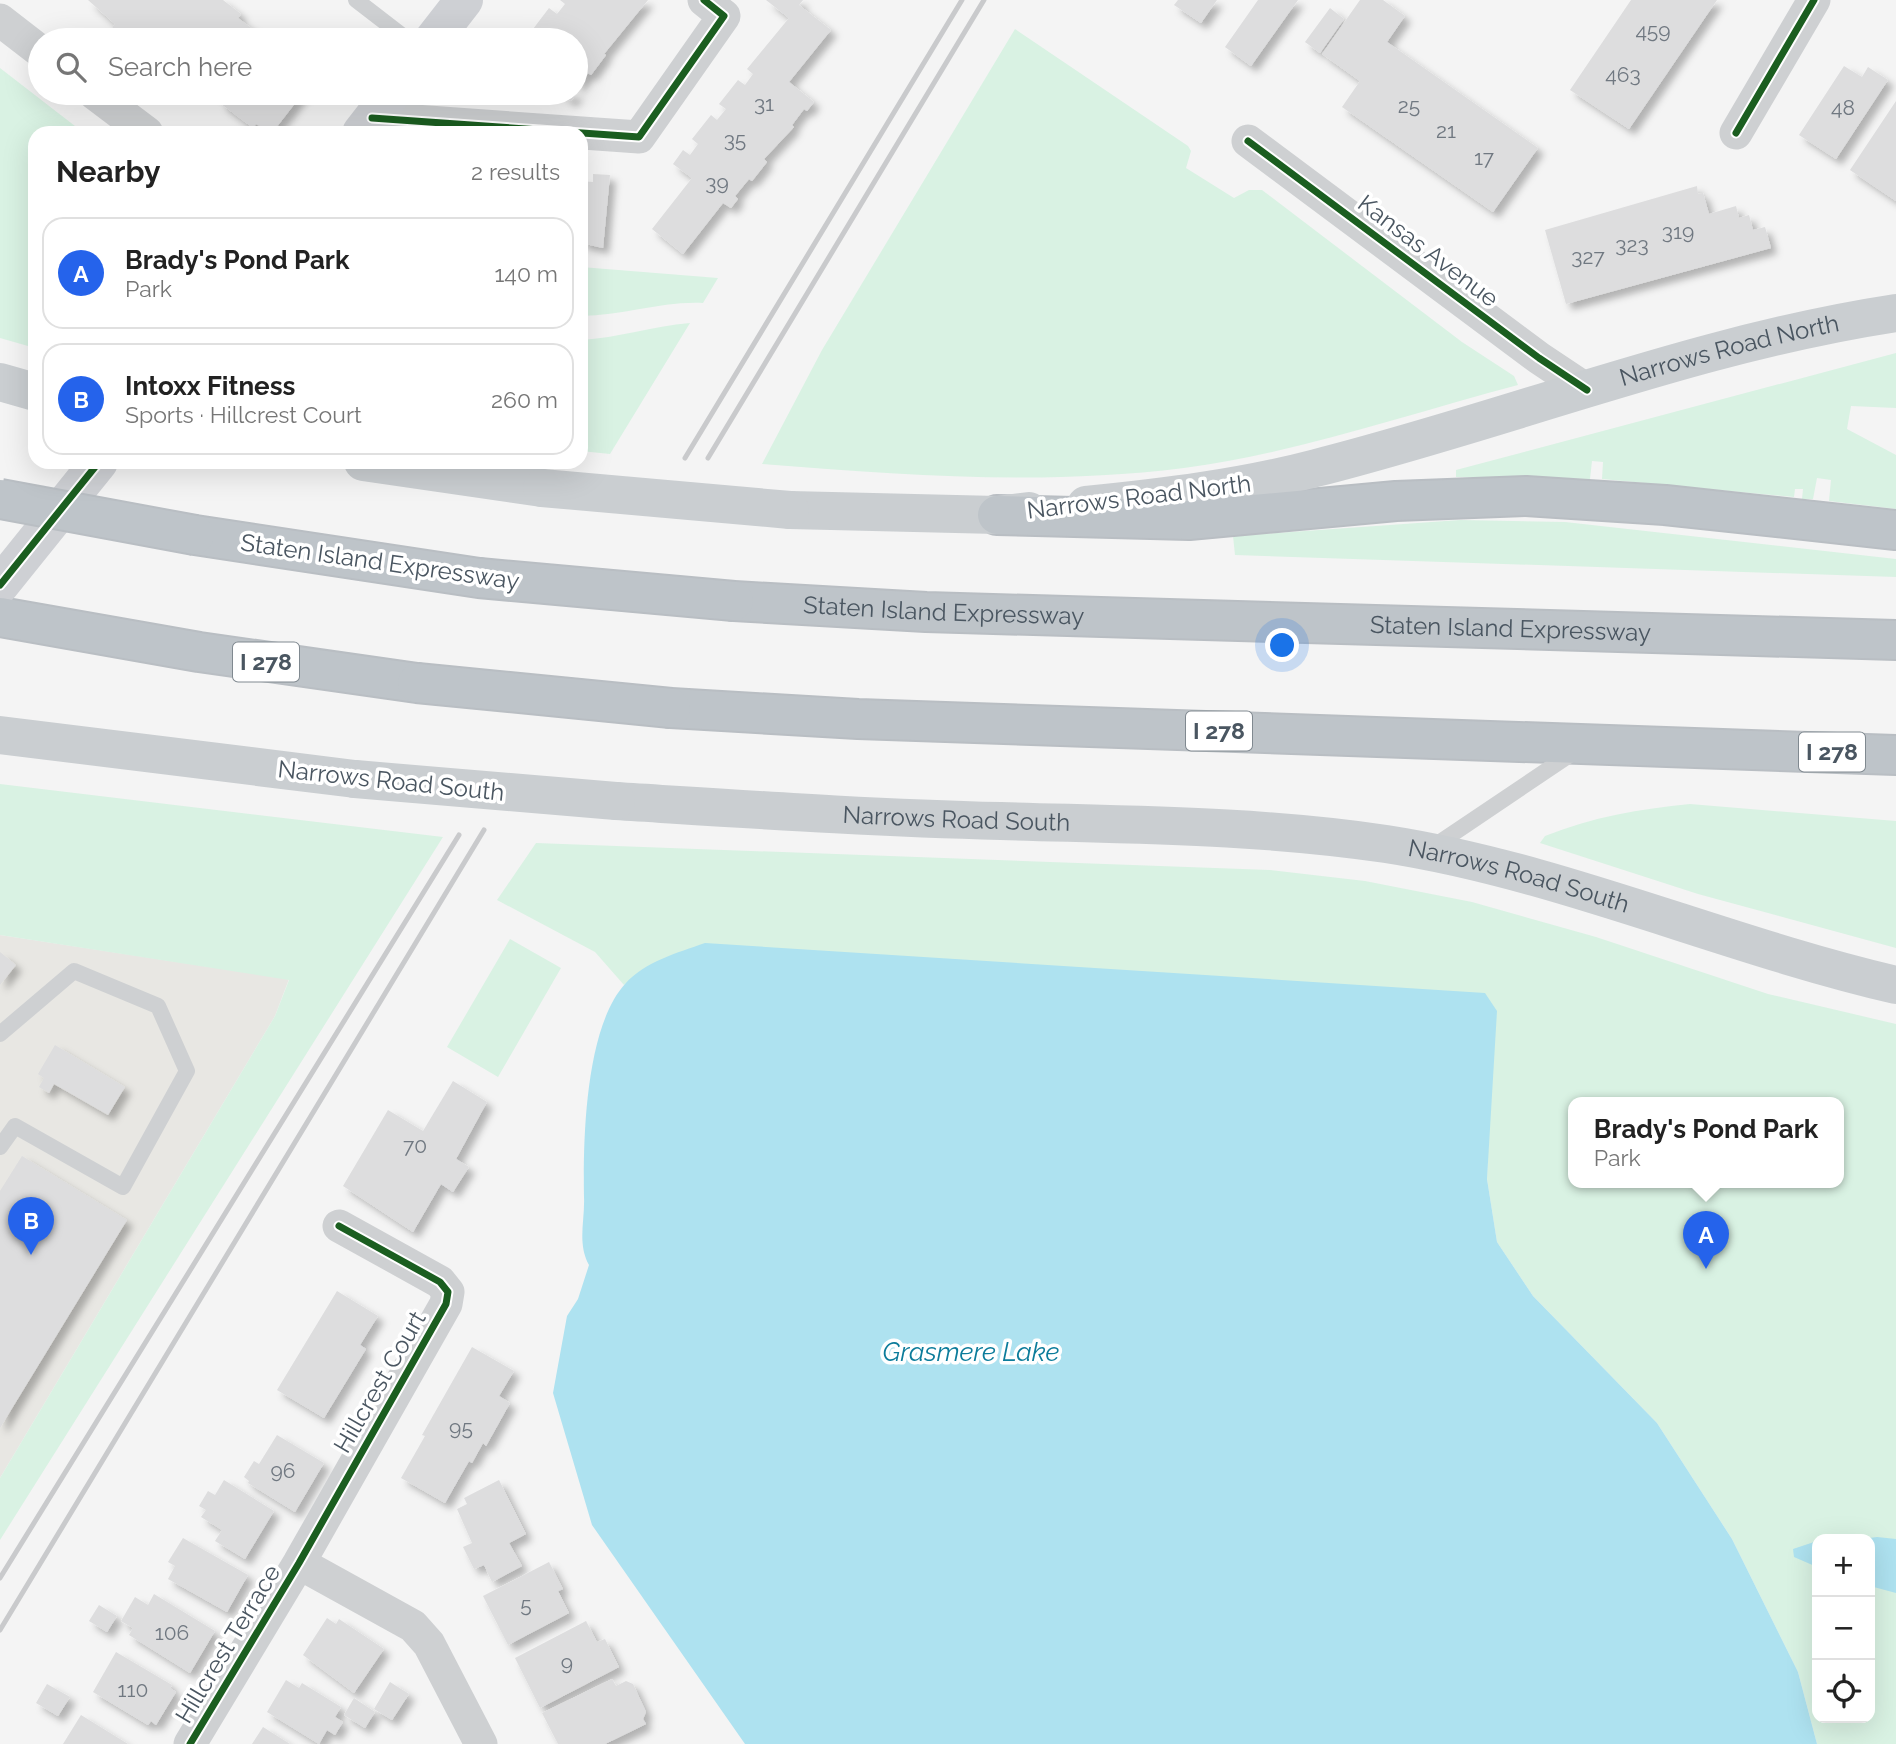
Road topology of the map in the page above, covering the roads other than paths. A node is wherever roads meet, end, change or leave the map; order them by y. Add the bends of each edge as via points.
1 (356, 0) edge
2 (464, 0) edge
3 (704, 0) edge
4 (1814, 0) edge
5 (0, 20) edge
6 (392, 28) edge
7 (442, 28) edge
8 (28, 42) edge
9 (110, 105) edge
10 (375, 115) edge
11 (137, 126) edge
12 (507, 126) edge
13 (588, 133) edge
14 (1736, 133) dead end
15 (1248, 141) dead end
16 (1896, 313) edge
17 (1587, 390) junction
18 (93, 469) edge
19 (411, 469) edge
20 (0, 499) edge
21 (997, 515) junction
22 (1896, 530) edge
23 (0, 585) edge
24 (0, 617) edge
25 (1896, 640) edge
26 (18, 738) edge
27 (1589, 742) junction
28 (1896, 755) edge
29 (1426, 852) junction
30 (1896, 985) edge
31 (0, 1034) edge
32 (0, 1147) edge
33 (340, 1226) dead end
34 (299, 1563) junction
35 (190, 1744) edge
36 (481, 1744) edge

1 - 6 lane
2 - 7 street
3 - 13 street via 724,16 639,137
4 - 14 street
5 - 8 street
9 - 11 street
10 - 12 street
15 - 17 street, Kansas Avenue
16 - 17 main road, Narrows Road North via 1755,342
17 - 21 main road, Narrows Road North via 1252,483
18 - 23 street
19 - 21 main road, Narrows Road North, bridge via 542,488 790,510
20 - 25 highway, Staten Island Expressway, bridge via 195,535 479,578 734,601 926,612
21 - 22 highway via 1189,520 1383,502 1526,496 1641,503
24 - 27 highway, I 278, bridge via 115,639 417,683 671,708 858,719
26 - 29 main road, Narrows Road South, bridge via 355,779 615,801 866,816 1260,829
27 - 28 highway, I 278
27 - 29 lane
29 - 30 main road, Narrows Road South via 1522,874 1799,960
31 - 32 lane via 74,971 158,1006 187,1071 123,1187 15,1126
33 - 34 street, Hillcrest Court via 440,1282 448,1292 446,1304
34 - 35 street, Hillcrest Terrace
34 - 36 street via 413,1626 429,1644

